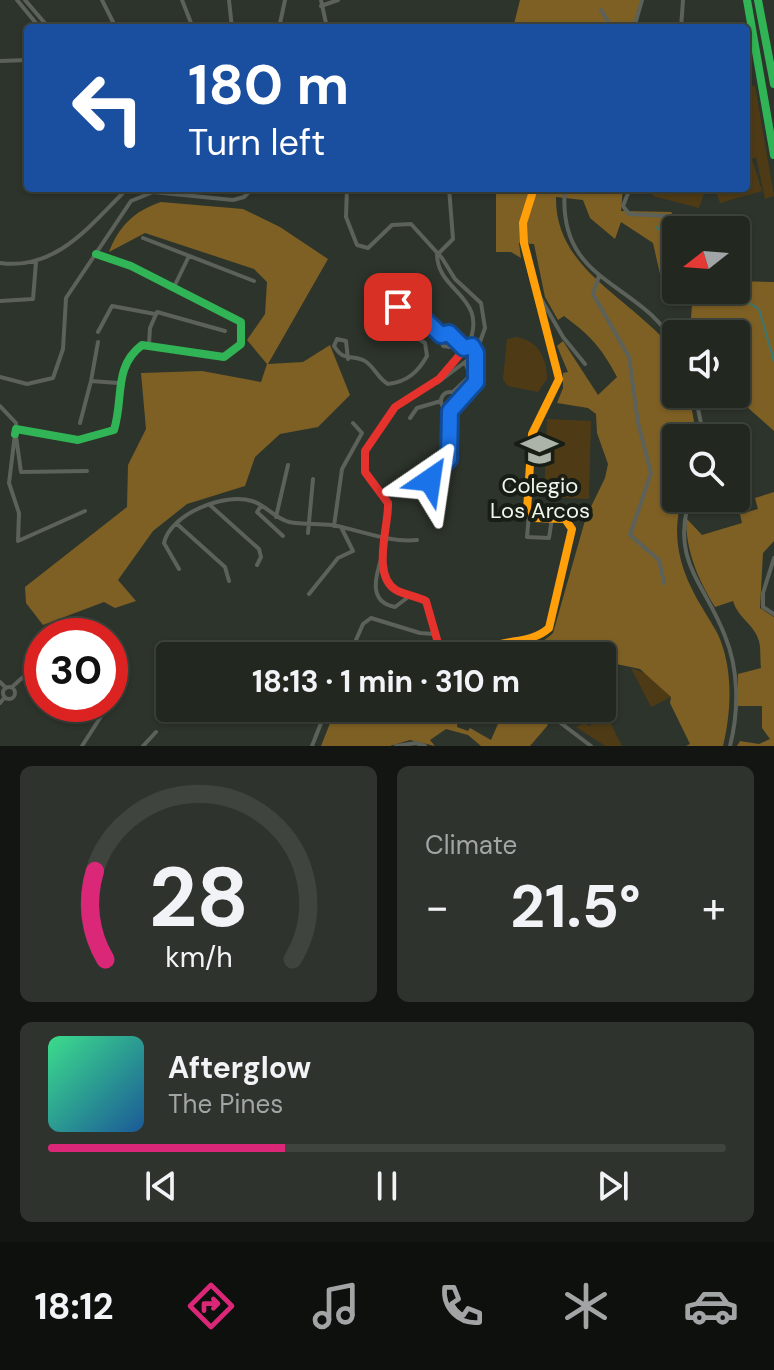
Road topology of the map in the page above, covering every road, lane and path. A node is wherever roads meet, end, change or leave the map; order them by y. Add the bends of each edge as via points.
1 (17, 0) edge
2 (25, 0) edge
3 (102, 0) edge
4 (182, 0) edge
5 (229, 0) edge
6 (285, 0) edge
7 (338, 0) edge
8 (642, 0) edge
9 (683, 0) edge
10 (747, 0) edge
11 (758, 0) edge
12 (321, 3) edge
13 (601, 10) dead end
14 (37, 24) edge
15 (46, 24) edge
16 (114, 24) edge
17 (191, 24) edge
18 (232, 24) edge
19 (280, 24) edge
20 (326, 24) edge
21 (610, 24) edge
22 (635, 24) edge
23 (681, 24) edge
24 (24, 60) edge
25 (0, 61) edge
26 (774, 84) edge
27 (774, 155) edge
28 (124, 192) edge
29 (153, 192) edge
30 (153, 192) edge
31 (249, 192) edge
32 (347, 192) edge
33 (449, 192) edge
34 (533, 192) edge
35 (565, 192) edge
36 (628, 192) edge
37 (681, 216) edge
38 (143, 238) dead end
39 (96, 254) junction
40 (437, 255) junction
41 (189, 256) junction
42 (36, 262) junction
43 (0, 263) edge
44 (599, 276) junction
45 (254, 281) dead end
46 (174, 287) junction
47 (536, 295) junction
48 (0, 301) edge
49 (155, 314) junction
50 (662, 328) edge
51 (225, 331) dead end
52 (98, 332) dead end
53 (441, 335) junction
54 (98, 342) dead end
55 (454, 342) junction
56 (149, 344) junction
57 (468, 354) junction
58 (348, 359) junction
59 (585, 364) dead end
60 (0, 377) edge
61 (91, 381) junction
62 (118, 383) junction
63 (453, 392) junction
64 (460, 400) junction
65 (441, 401) junction
66 (0, 406) edge
67 (450, 411) junction
68 (410, 418) dead end
69 (80, 423) dead end
70 (353, 423) dead end
71 (16, 431) junction
72 (288, 465) dead end
73 (87, 471) dead end
74 (313, 479) dead end
75 (430, 480) dead end
76 (209, 505) junction
77 (261, 506) junction
78 (85, 511) dead end
79 (686, 512) edge
80 (529, 514) junction
81 (276, 517) junction
82 (552, 518) junction
83 (177, 524) junction
84 (306, 524) junction
85 (334, 526) junction
86 (342, 528) junction
87 (308, 533) dead end
88 (283, 536) dead end
89 (386, 540) junction
90 (417, 540) dead end
91 (346, 542) junction
92 (338, 558) junction
93 (774, 558) edge
94 (257, 565) dead end
95 (179, 569) dead end
96 (229, 581) dead end
97 (664, 583) dead end
98 (309, 594) dead end
99 (411, 595) junction
100 (774, 614) edge
101 (434, 634) junction
102 (355, 642) edge
103 (439, 642) edge
104 (529, 642) edge
105 (24, 675) edge
106 (0, 682) edge
107 (9, 688) junction
108 (5, 697) junction
109 (0, 703) edge
110 (97, 722) edge
111 (321, 722) edge
112 (559, 722) edge
113 (156, 732) dead end
114 (82, 746) edge
115 (143, 746) edge
116 (312, 746) edge
117 (396, 746) edge
118 (425, 746) edge
119 (591, 746) edge
120 (730, 746) edge

1 - 14 street
2 - 15 street
3 - 16 street
4 - 17 street
5 - 18 street
6 - 19 street
7 - 12 street
8 - 22 street
9 - 23 street
10 - 27 street
11 - 26 street
12 - 20 street
13 - 21 street
24 - 25 street
28 - 42 street via 65,249
29 - 39 street via 131,201
30 - 31 street via 233,200
32 - 40 street via 346,217 357,245 368,248 392,225 406,222
33 - 40 street via 453,239
34 - 47 street via 523,223
35 - 44 street via 571,245
36 - 37 street via 623,206 629,214
38 - 41 street
39 - 46 street
39 - 60 street via 66,298 63,349 53,378 27,384
40 - 57 street via 446,278 472,309
40 - 57 street via 484,308 484,335
41 - 45 street
41 - 46 street
42 - 43 street
42 - 48 street via 33,299
44 - 50 street
44 - 97 street via 593,294 629,357 651,473 630,535 659,560
46 - 56 street via 241,322 241,345 224,357
47 - 59 street
47 - 80 street via 559,379 532,434
49 - 51 street
49 - 52 street via 112,306
49 - 56 street
53 - 55 street via 449,333
53 - 55 street via 443,346
53 - 58 street via 414,308 403,305 392,317 425,343 427,356 420,368 388,384 365,361
54 - 61 street
55 - 57 street
56 - 62 street via 126,357
57 - 63 street via 470,376
57 - 64 street via 476,382
57 - 89 street via 395,407 365,454 365,472 388,503
58 - 58 street via 346,341 337,339 334,346
61 - 62 street
61 - 69 street
62 - 71 street via 117,423 106,435 70,442
63 - 64 street
63 - 65 street
64 - 67 street
65 - 67 street
65 - 68 street via 417,408
66 - 71 street
67 - 75 street via 449,459
70 - 85 street via 362,433 342,469
71 - 73 street via 21,472
71 - 78 street via 9,483 19,513 18,542
72 - 81 street
74 - 84 street
76 - 77 street via 246,500
76 - 83 street
76 - 94 street via 259,549
77 - 81 street
77 - 88 street via 257,512
79 - 120 street via 682,524 688,564 733,660 736,710
80 - 82 street
80 - 82 street via 527,537 549,538
81 - 84 street
82 - 104 street via 565,519 572,529 549,628
83 - 95 street via 164,543
83 - 96 street via 225,567
84 - 85 street
84 - 87 street
85 - 86 street
86 - 89 street
86 - 91 street
89 - 90 street
89 - 99 street via 388,582
89 - 99 street via 376,594 395,607
91 - 92 street
91 - 92 street via 353,551
92 - 98 street
93 - 100 street via 763,593 763,607
99 - 101 street via 430,606
101 - 102 street via 371,618
101 - 103 street
105 - 107 street
106 - 107 street
107 - 108 street
107 - 108 street via 14,697
108 - 109 street
110 - 114 street
111 - 116 street
112 - 119 street
113 - 115 street
117 - 118 street

